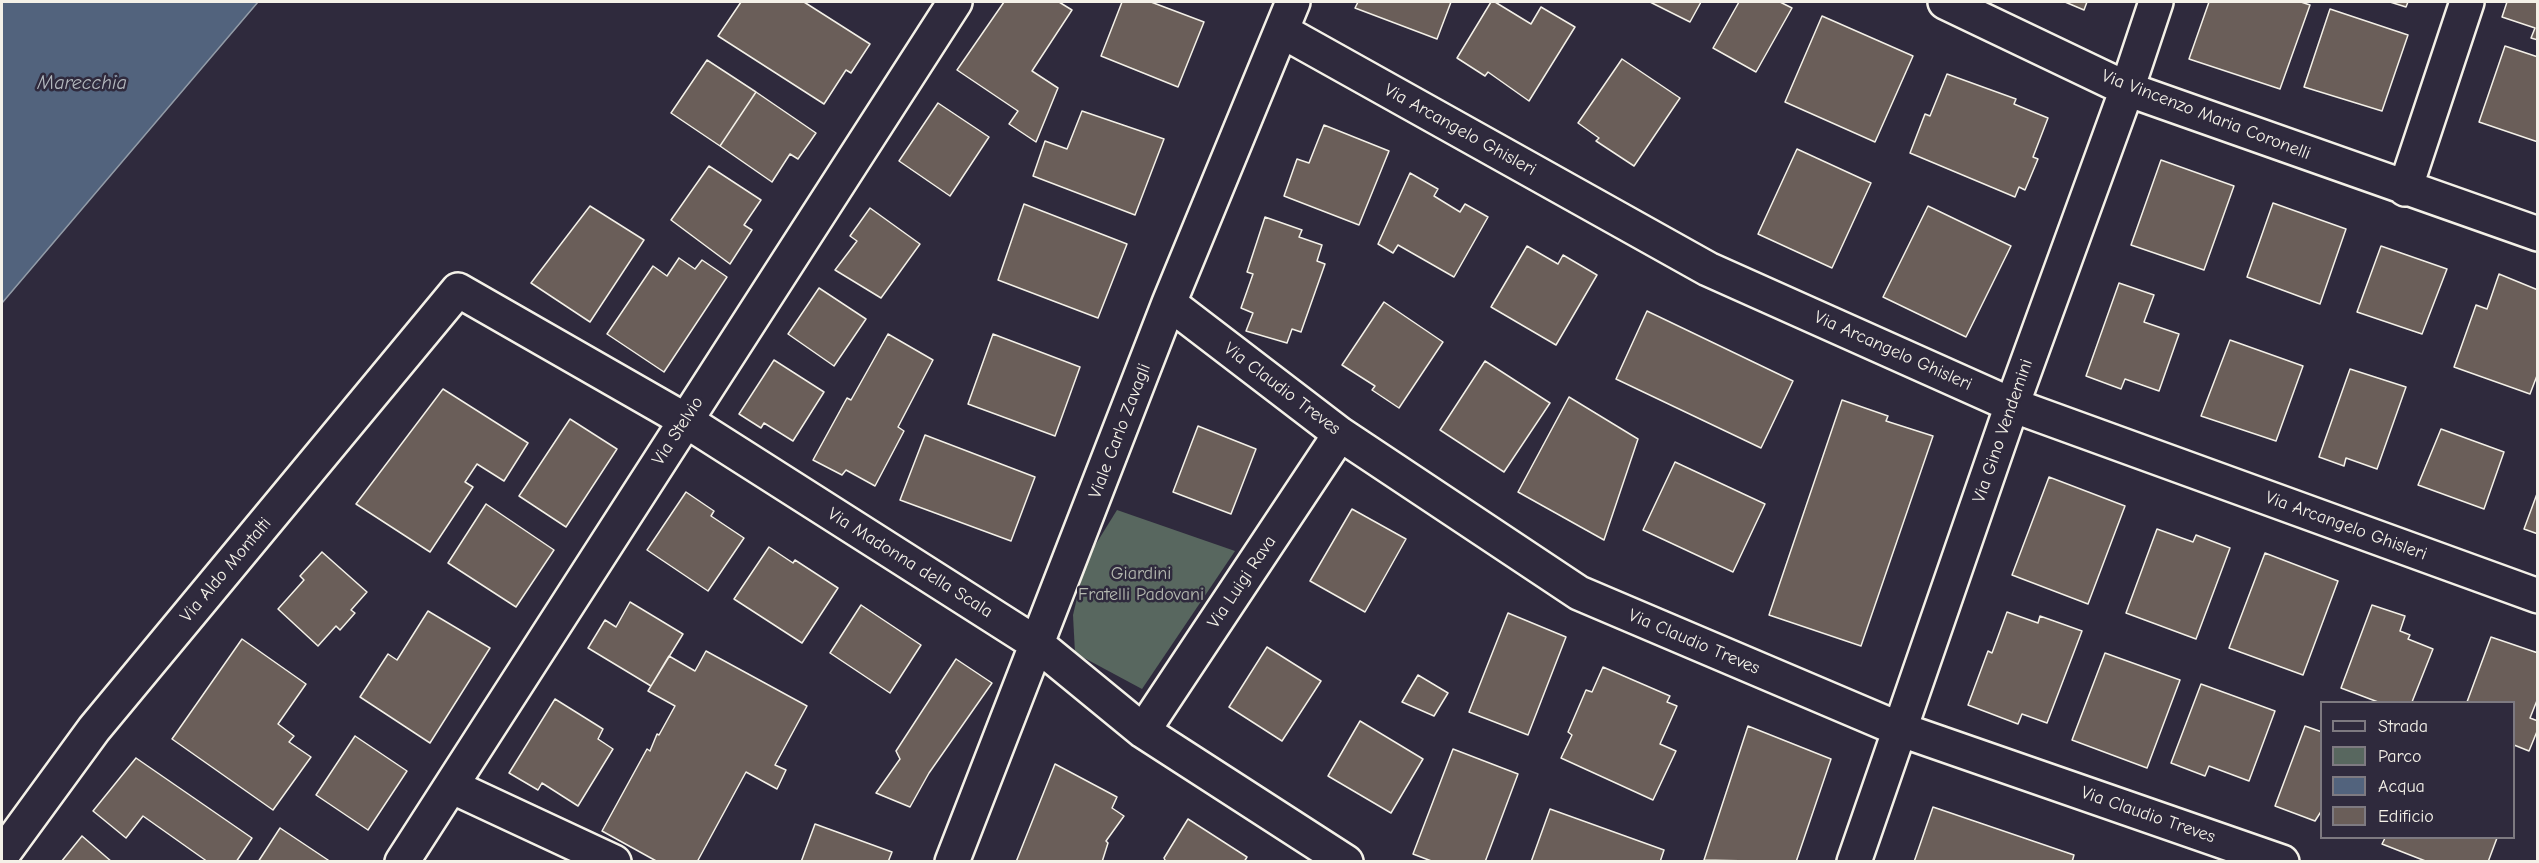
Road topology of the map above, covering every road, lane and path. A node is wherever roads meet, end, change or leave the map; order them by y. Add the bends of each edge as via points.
1 (955, 2) edge
2 (1945, 2) edge
3 (2156, 2) edge
4 (2467, 2) edge
5 (1287, 16) edge
6 (2127, 89) junction
7 (2405, 189) junction
8 (2538, 234) edge
9 (458, 290) joint
10 (1169, 303) junction
11 (2012, 405) junction
12 (685, 420) junction
13 (1340, 434) junction
14 (2538, 596) edge
15 (1037, 644) junction
16 (1899, 729) junction
17 (1143, 731) junction
18 (451, 786) junction
19 (2, 855) edge
20 (402, 861) edge
21 (614, 861) edge
22 (952, 861) edge
23 (1346, 861) edge
24 (1854, 861) edge
25 (2282, 861) edge

1 - 12 street, Via Stelvio
2 - 6 street, Via Vincenzo Maria Coronelli
3 - 6 street, Via Gino Vendemini
4 - 7 street
5 - 10 street, Viale Carlo Zavagli
5 - 11 street, Via Arcangelo Ghisleri via 1708,269
6 - 7 street, Via Vincenzo Maria Coronelli
6 - 11 street, Via Gino Vendemini
7 - 8 street, Via Vincenzo Maria Coronelli
9 - 12 street, Via Madonna della Scala
9 - 19 street, Via Aldo Montalti via 93,729
10 - 13 street, Via Claudio Treves
10 - 15 street, Viale Carlo Zavagli
11 - 14 street, Via Arcangelo Ghisleri
11 - 16 street, Via Gino Vendemini
12 - 15 street, Via Madonna della Scala
12 - 18 street, Via Stelvio
13 - 16 street, Via Claudio Treves via 1579,593
13 - 17 street, Via Luigi Rava
15 - 17 street, Via Madonna della Scala
15 - 22 street, Viale Carlo Zavagli
16 - 24 street, Via Gino Vendemini
16 - 25 street, Via Claudio Treves
17 - 23 street, Via Madonna della Scala
18 - 20 street, Via Stelvio
18 - 21 street

